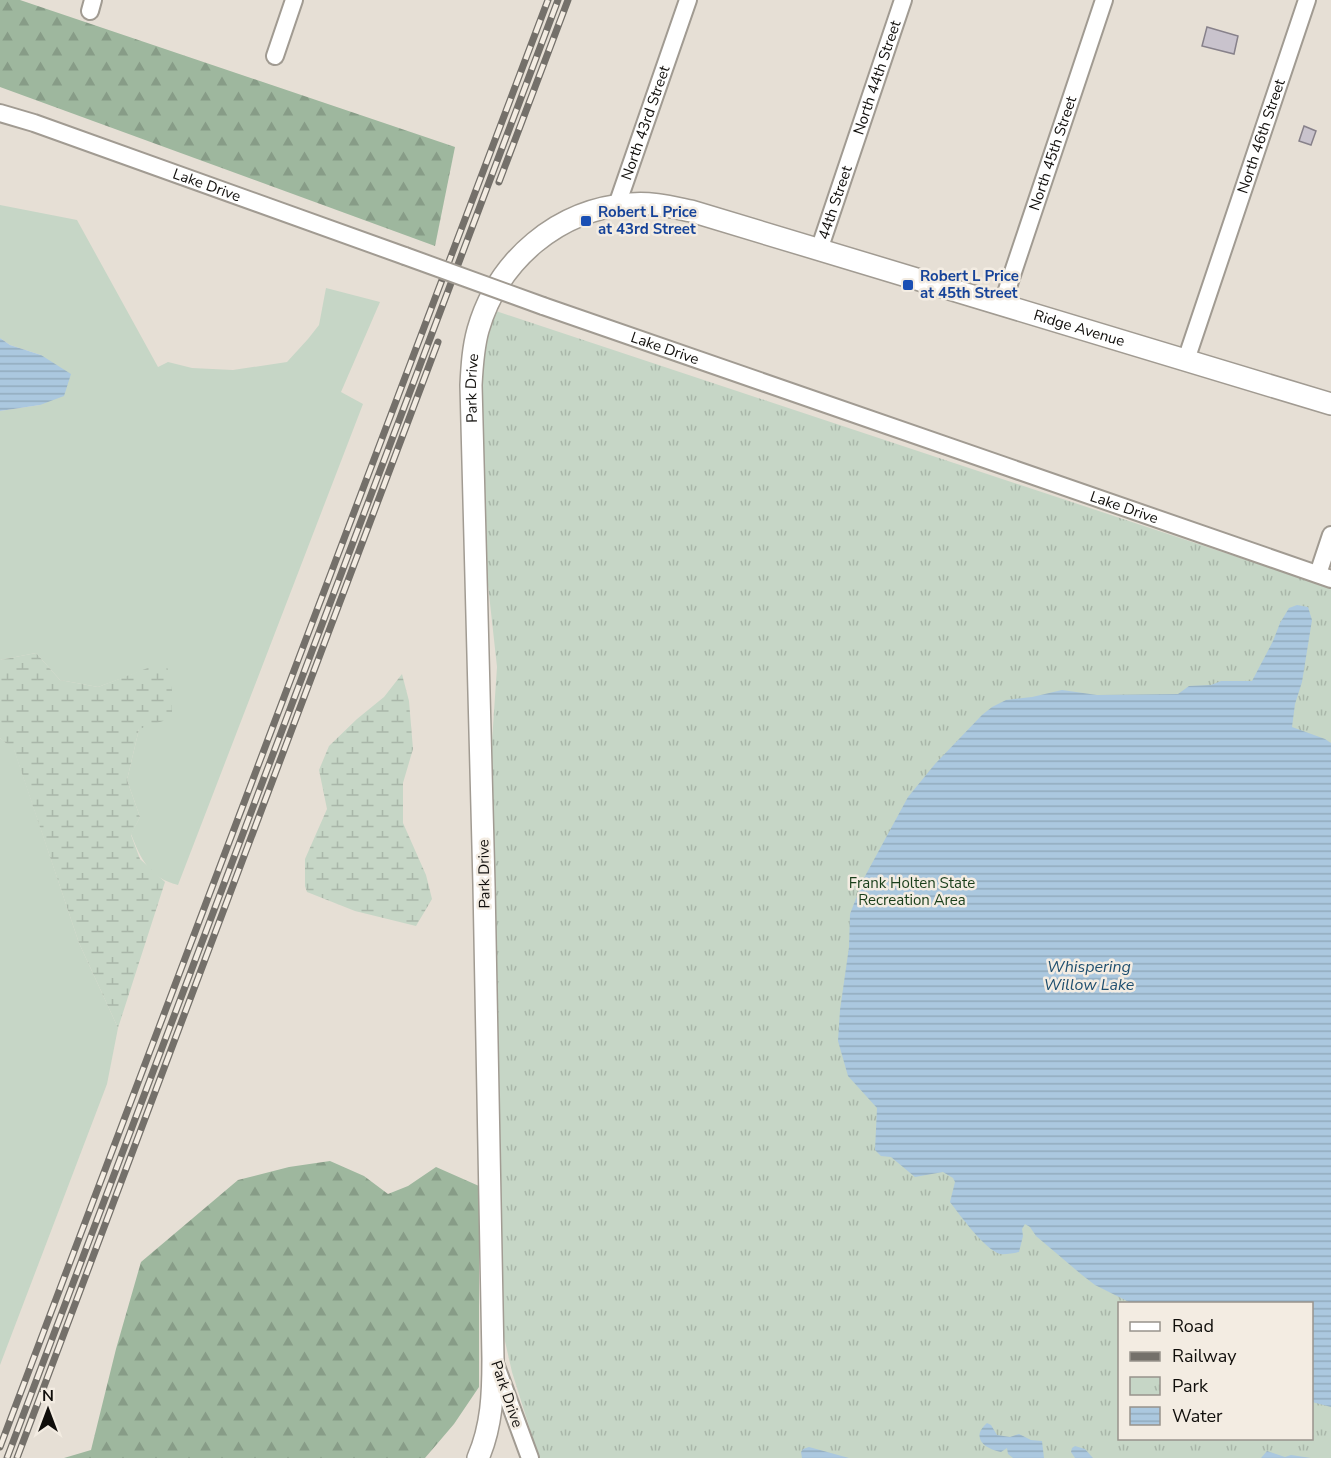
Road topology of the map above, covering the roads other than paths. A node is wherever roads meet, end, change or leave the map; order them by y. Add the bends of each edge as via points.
1 (294, 0) edge
2 (688, 0) edge
3 (903, 0) edge
4 (1104, 0) edge
5 (1307, 0) edge
6 (275, 56) dead end
7 (0, 113) edge
8 (850, 156) joint
9 (617, 205) junction
10 (819, 250) junction
11 (1002, 305) junction
12 (1186, 360) junction
13 (1331, 404) edge
14 (1331, 535) edge
15 (1324, 576) edge
16 (493, 1359) junction
17 (478, 1458) edge
18 (530, 1458) edge

1 - 6 street
2 - 9 street, North 43rd Street
3 - 8 street, North 44th Street
4 - 11 street, North 45th Street
5 - 12 street, North 46th Street
7 - 15 street, Lake Drive, bridge
8 - 10 street, 44th Street
9 - 10 street, Ridge Avenue via 647,203 691,211
9 - 16 street, Park Drive via 580,215 546,233 518,256 483,315 475,346 471,406
10 - 11 street, Ridge Avenue
11 - 12 street, Ridge Avenue
12 - 13 street, Ridge Avenue
14 - 15 street
16 - 17 street via 490,1420
16 - 18 street, Park Drive

